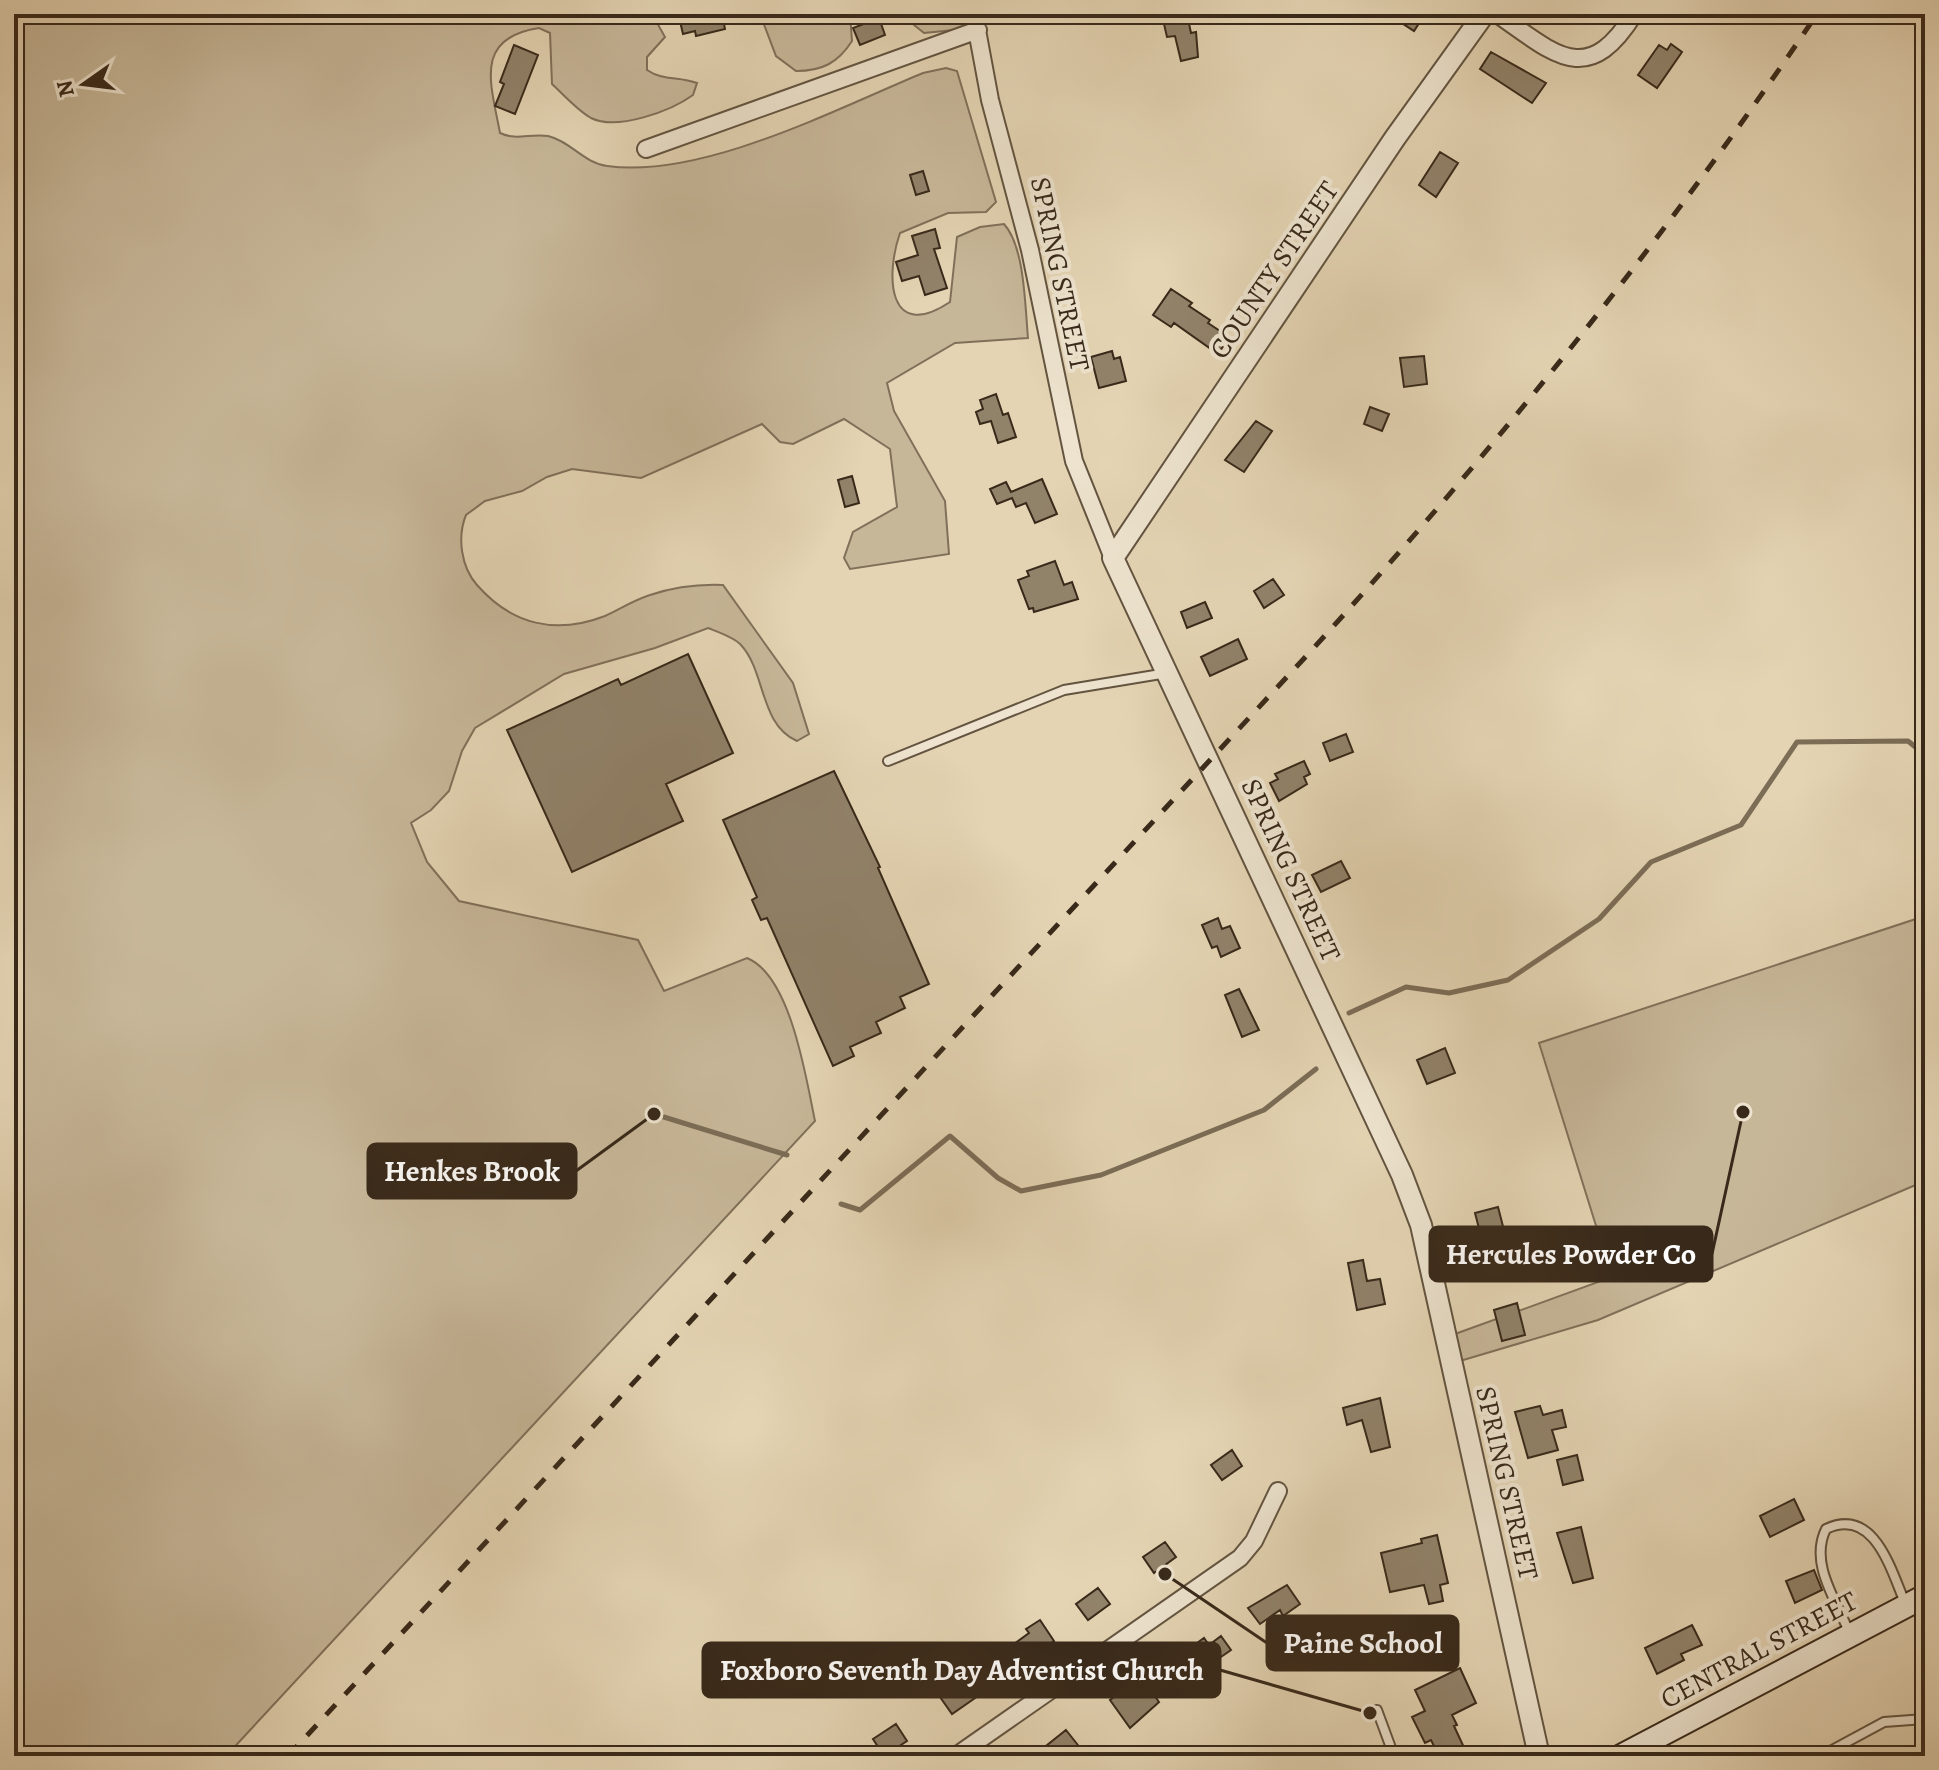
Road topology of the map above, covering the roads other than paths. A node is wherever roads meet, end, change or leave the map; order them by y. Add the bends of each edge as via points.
1 (1484, 14) edge
2 (1497, 14) edge
3 (1634, 14) edge
4 (976, 22) edge
5 (646, 149) dead end
6 (1113, 558) junction
7 (1168, 673) junction
8 (888, 761) dead end
9 (1278, 1491) dead end
10 (1916, 1601) edge
11 (1851, 1635) junction
12 (1377, 1710) dead end
13 (1925, 1719) edge
14 (956, 1756) edge
15 (1394, 1756) edge
16 (1539, 1756) edge
17 (1621, 1756) edge
18 (1821, 1756) edge

1 - 6 street, COUNTY STREET
2 - 3 street via 1561,56 1578,59 1604,52
4 - 5 street
4 - 6 street, SPRING STREET via 1074,461
6 - 7 street, SPRING STREET
7 - 8 lane via 1064,690
7 - 16 street, SPRING STREET via 1421,1225
9 - 14 street via 1240,1558
10 - 11 main road, CENTRAL STREET
10 - 11 lane via 1873,1536 1840,1522 1826,1529 1819,1553 1822,1568
11 - 17 main road, CENTRAL STREET
12 - 15 lane
13 - 18 lane via 1884,1722

